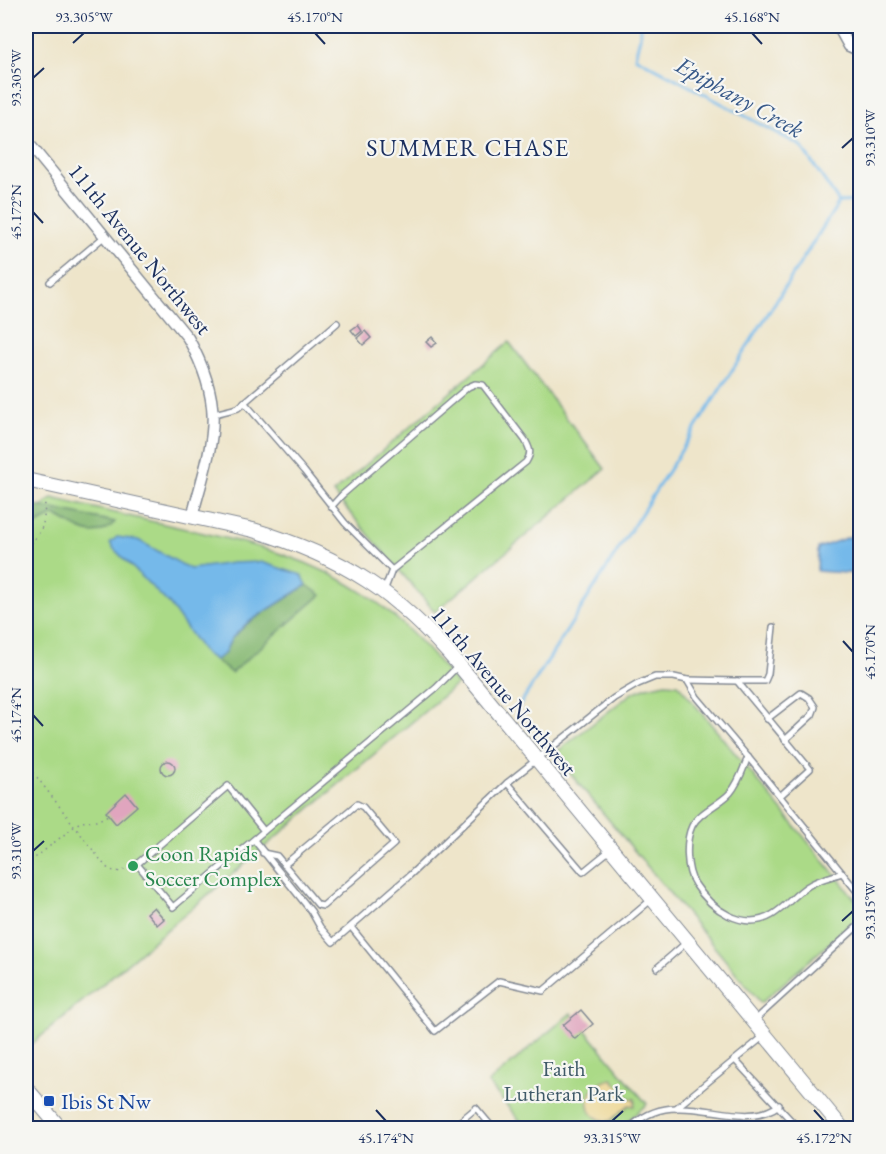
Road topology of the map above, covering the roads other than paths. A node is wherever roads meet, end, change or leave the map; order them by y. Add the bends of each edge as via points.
1 (838, 26) edge
2 (858, 48) edge
3 (26, 143) edge
4 (105, 236) junction
5 (50, 282) dead end
6 (336, 323) dead end
7 (244, 402) junction
8 (214, 414) junction
9 (26, 480) edge
10 (331, 507) junction
11 (192, 517) junction
12 (392, 570) junction
13 (384, 591) junction
14 (773, 627) dead end
15 (459, 665) junction
16 (687, 680) junction
17 (736, 681) junction
18 (767, 719) junction
19 (785, 740) junction
20 (748, 756) junction
21 (537, 761) junction
22 (507, 783) junction
23 (780, 796) junction
24 (264, 831) junction
25 (254, 840) junction
26 (610, 849) junction
27 (263, 853) junction
28 (284, 865) junction
29 (842, 873) junction
30 (861, 895) edge
31 (652, 899) junction
32 (861, 924) edge
33 (351, 927) junction
34 (687, 942) junction
35 (657, 968) dead end
36 (754, 1022) junction
37 (765, 1035) junction
38 (735, 1060) junction
39 (28, 1095) edge
40 (779, 1105) junction
41 (676, 1108) junction
42 (60, 1128) edge
43 (452, 1128) edge
44 (494, 1128) edge
45 (630, 1128) edge
46 (798, 1128) edge
47 (842, 1128) edge

1 - 2 street via 849,46
3 - 4 street, 111th Avenue Northwest
4 - 5 lane
4 - 8 street, 111th Avenue Northwest via 188,338 208,380
6 - 7 lane
7 - 8 lane via 238,408
7 - 10 lane
8 - 11 street, 111th Avenue Northwest via 209,456
9 - 11 street
10 - 12 lane
10 - 12 lane via 468,387 483,385 525,440 530,456
11 - 13 street, 111th Avenue Northwest via 293,543 341,564
12 - 13 lane
13 - 15 street, 111th Avenue Northwest
14 - 17 lane via 765,681
15 - 21 street, 111th Avenue Northwest
15 - 24 lane
16 - 17 lane
16 - 20 lane
16 - 21 lane via 655,677 638,684 614,698
17 - 18 lane
18 - 19 lane
18 - 19 lane via 801,693 809,698 815,707 812,715
19 - 23 lane via 810,769
20 - 23 lane
20 - 29 lane via 729,794 696,820 690,831 689,873 707,901 724,915 759,920 772,915 809,885
21 - 22 lane
21 - 26 street, 111th Avenue Northwest
22 - 26 lane via 583,872
22 - 33 lane
23 - 29 lane
24 - 25 lane
24 - 25 lane via 228,786 137,864 173,907
25 - 27 lane
26 - 31 street, 111th Avenue Northwest
27 - 28 lane via 277,856
27 - 33 lane via 333,942
28 - 28 lane via 323,906 394,844 357,804
29 - 30 lane
31 - 33 lane via 543,991 499,981 435,1031
31 - 34 street, 111th Avenue Northwest
32 - 36 lane
34 - 35 lane
34 - 36 street, 111th Avenue Northwest
36 - 37 street, 111th Avenue Northwest
37 - 38 lane
37 - 47 street, 111th Avenue Northwest
38 - 40 lane
38 - 41 lane
39 - 42 street
40 - 41 lane via 769,1113 756,1115
40 - 46 lane
41 - 45 lane via 647,1116
43 - 44 lane via 476,1108

